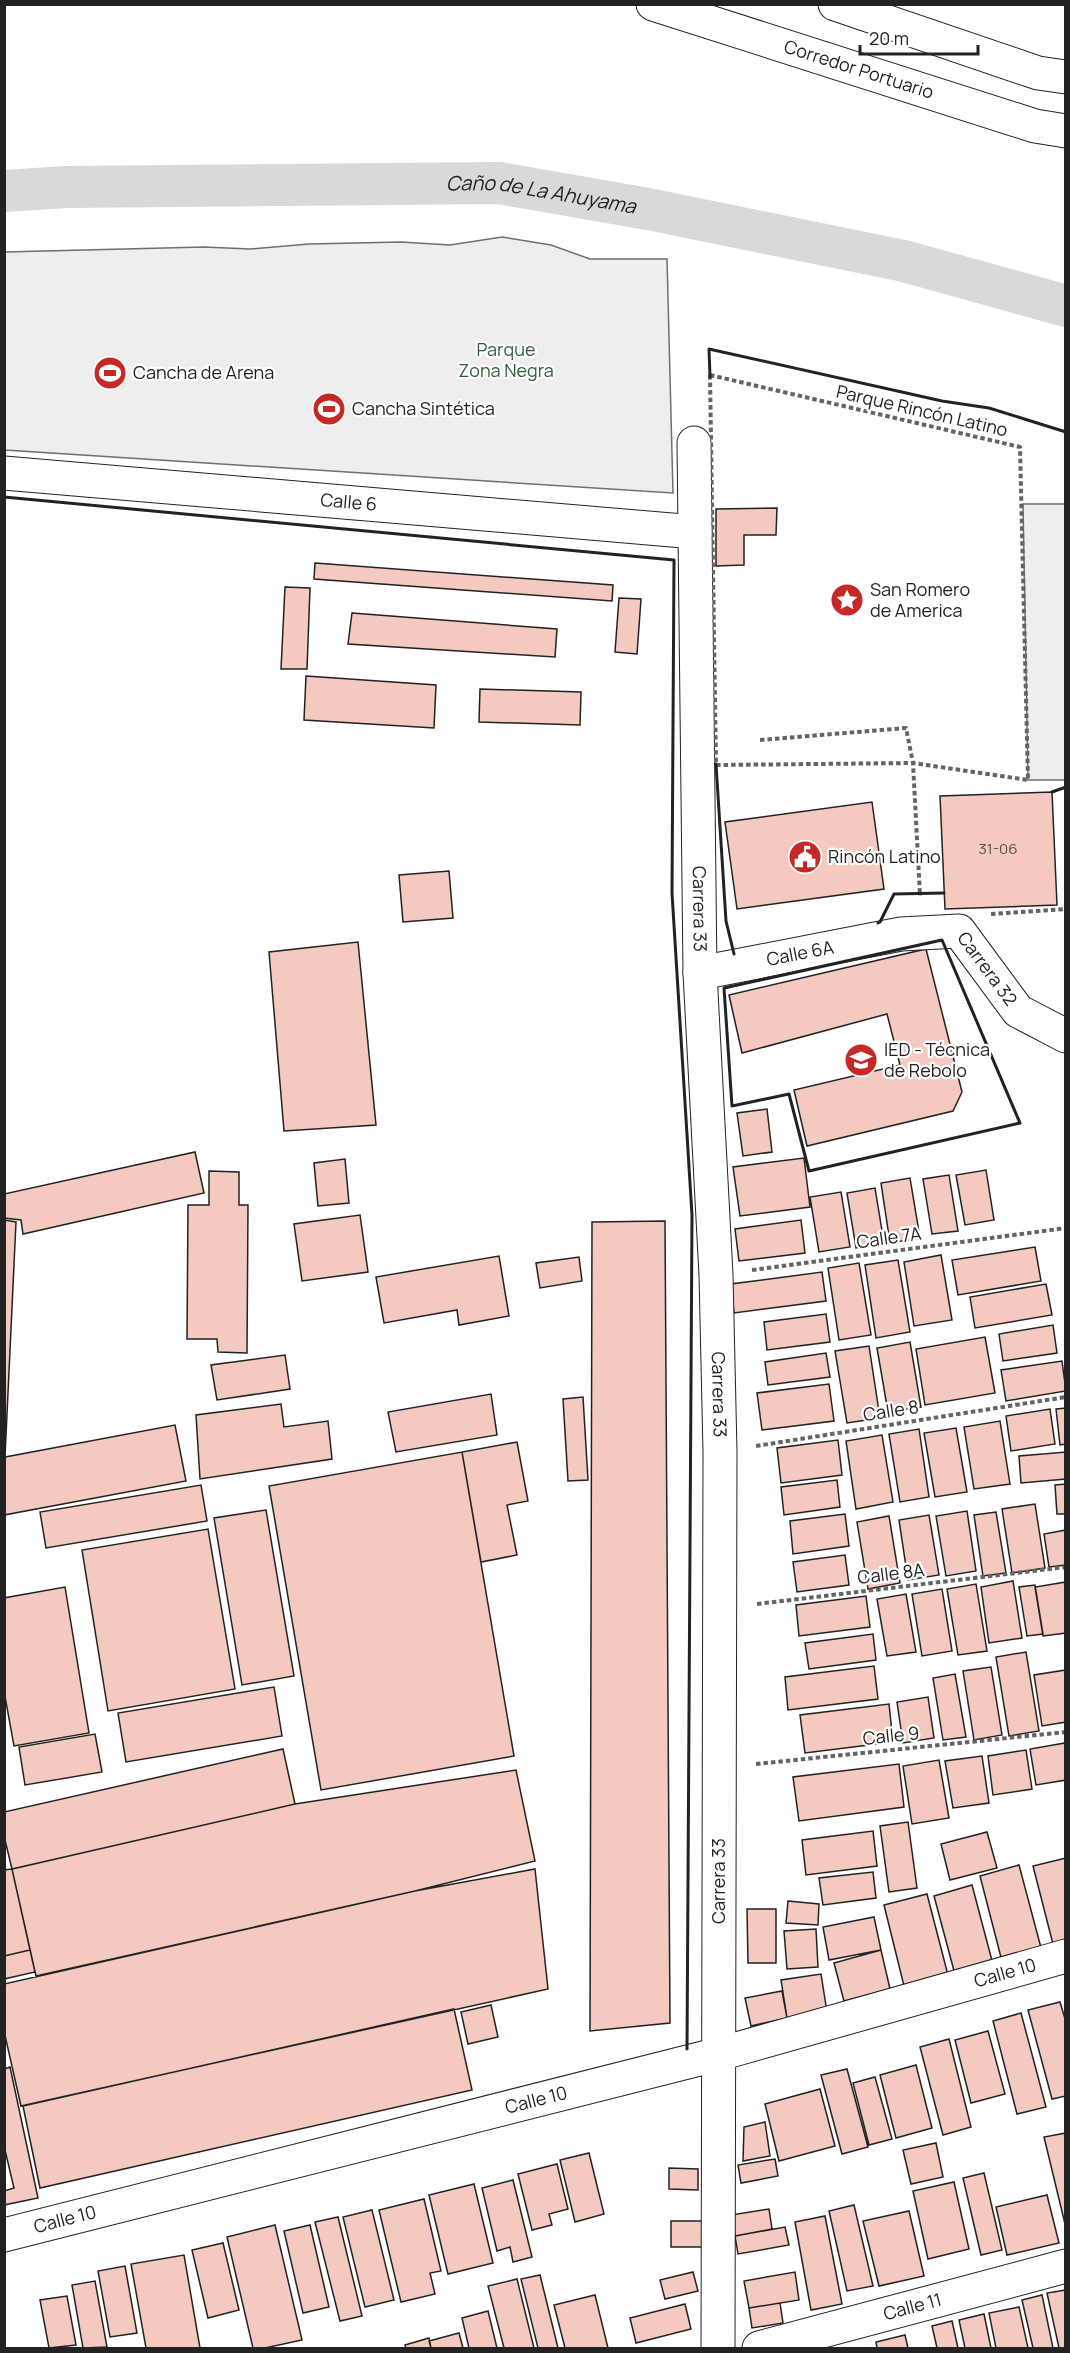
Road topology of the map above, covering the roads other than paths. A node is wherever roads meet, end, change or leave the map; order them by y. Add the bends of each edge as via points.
1 (653, 4) edge
2 (835, 4) edge
3 (1065, 77) edge
4 (1065, 131) edge
5 (694, 443) dead end
6 (4, 472) edge
7 (695, 532) junction
8 (901, 934) joint
9 (700, 973) junction
10 (1065, 1036) edge
11 (1065, 1956) edge
12 (719, 2054) junction
13 (4, 2235) edge
14 (1065, 2266) edge
15 (717, 2349) edge
16 (759, 2349) edge

1 - 4 street, Corredor Portuario via 1035,126
2 - 3 street via 1038,73
5 - 7 street, Carrera 33
6 - 7 street, Calle 6
7 - 9 street, Carrera 33
8 - 9 street, Calle 6A
8 - 10 street, Carrera 32 via 959,931 1018,1011
9 - 12 street, Carrera 33 via 716,1275 720,1452
11 - 12 street, Calle 10
12 - 13 street, Calle 10
12 - 15 street, Carrera 33
14 - 16 street, Calle 11

